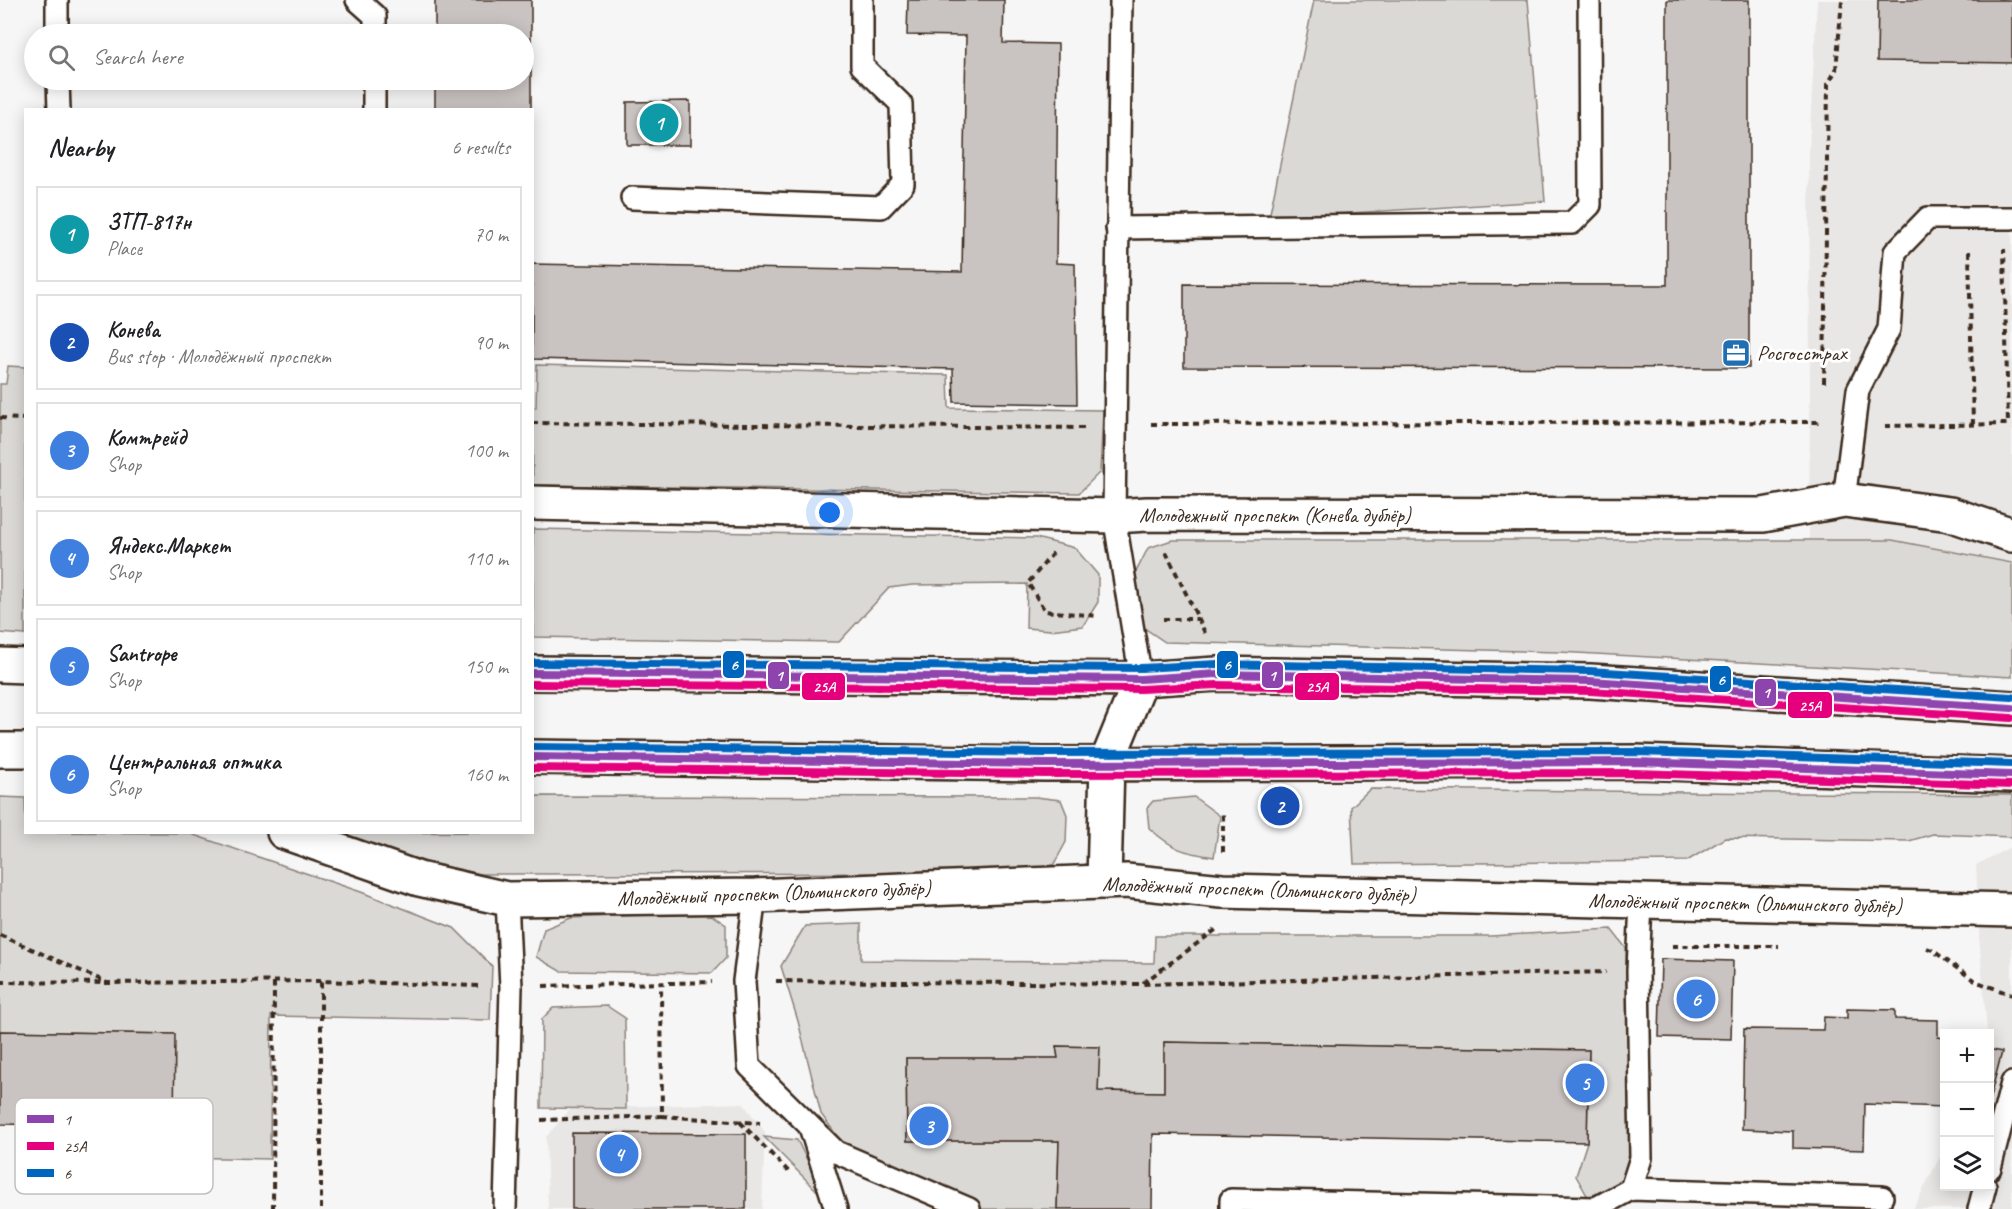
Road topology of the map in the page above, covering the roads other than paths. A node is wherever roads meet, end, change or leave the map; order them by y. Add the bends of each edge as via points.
1 (57, 0) edge
2 (357, 0) edge
3 (862, 0) edge
4 (1121, 0) edge
5 (1589, 0) edge
6 (57, 24) edge
7 (375, 24) edge
8 (58, 90) edge
9 (374, 90) edge
10 (59, 108) edge
11 (374, 108) edge
12 (632, 198) dead end
13 (2007, 218) edge
14 (1118, 228) junction
15 (1844, 500) junction
16 (534, 503) edge
17 (1098, 516) junction
18 (2012, 535) edge
19 (0, 665) edge
20 (24, 666) edge
21 (534, 673) edge
22 (1141, 679) junction
23 (2012, 708) edge
24 (0, 750) edge
25 (24, 750) edge
26 (534, 757) edge
27 (1107, 762) junction
28 (2012, 775) edge
29 (290, 834) edge
30 (1104, 882) junction
31 (755, 896) junction
32 (507, 899) junction
33 (1641, 901) junction
34 (2012, 910) edge
35 (2012, 1083) edge
36 (810, 1126) junction
37 (1994, 1150) edge
38 (1631, 1189) junction
39 (1984, 1191) edge
40 (1882, 1197) dead end
41 (1495, 1208) edge
42 (505, 1209) edge
43 (836, 1209) edge
44 (969, 1209) edge
45 (1232, 1209) edge
46 (1979, 1209) edge

1 - 6 lane
2 - 7 lane via 375,16
3 - 12 lane via 862,66 901,104 903,184 881,207
4 - 14 lane
5 - 14 lane via 1590,205 1572,223
8 - 10 lane
9 - 11 lane
13 - 15 lane via 1928,218 1895,252 1888,329 1858,390
14 - 17 lane via 1115,428
15 - 17 street, Молодежный проспект (Конева дублёр) via 1763,515
15 - 18 street, Молодежный проспект (Конева дублёр) via 1950,514
16 - 17 street, Молодежный проспект (Конева дублёр)
17 - 22 lane via 1131,620
19 - 20 street
21 - 22 street
22 - 23 street via 1217,674 1590,681
22 - 27 street
24 - 25 street
26 - 27 street
27 - 28 street via 1636,762
27 - 30 street
29 - 32 street, Молодёжный проспект (Ольминского дублёр) via 419,879
30 - 31 street, Молодёжный проспект (Ольминского дублёр)
30 - 33 street, Молодёжный проспект (Ольминского дублёр) via 1222,891
31 - 32 street, Молодёжный проспект (Ольминского дублёр)
31 - 36 lane via 744,981 749,1066
32 - 42 lane via 512,987
33 - 34 street, Молодёжный проспект (Ольминского дублёр)
33 - 38 lane via 1641,1158
35 - 37 lane
36 - 43 lane
36 - 44 lane via 836,1152
38 - 40 lane
38 - 41 lane via 1596,1208
39 - 46 lane
41 - 45 lane via 1231,1200

